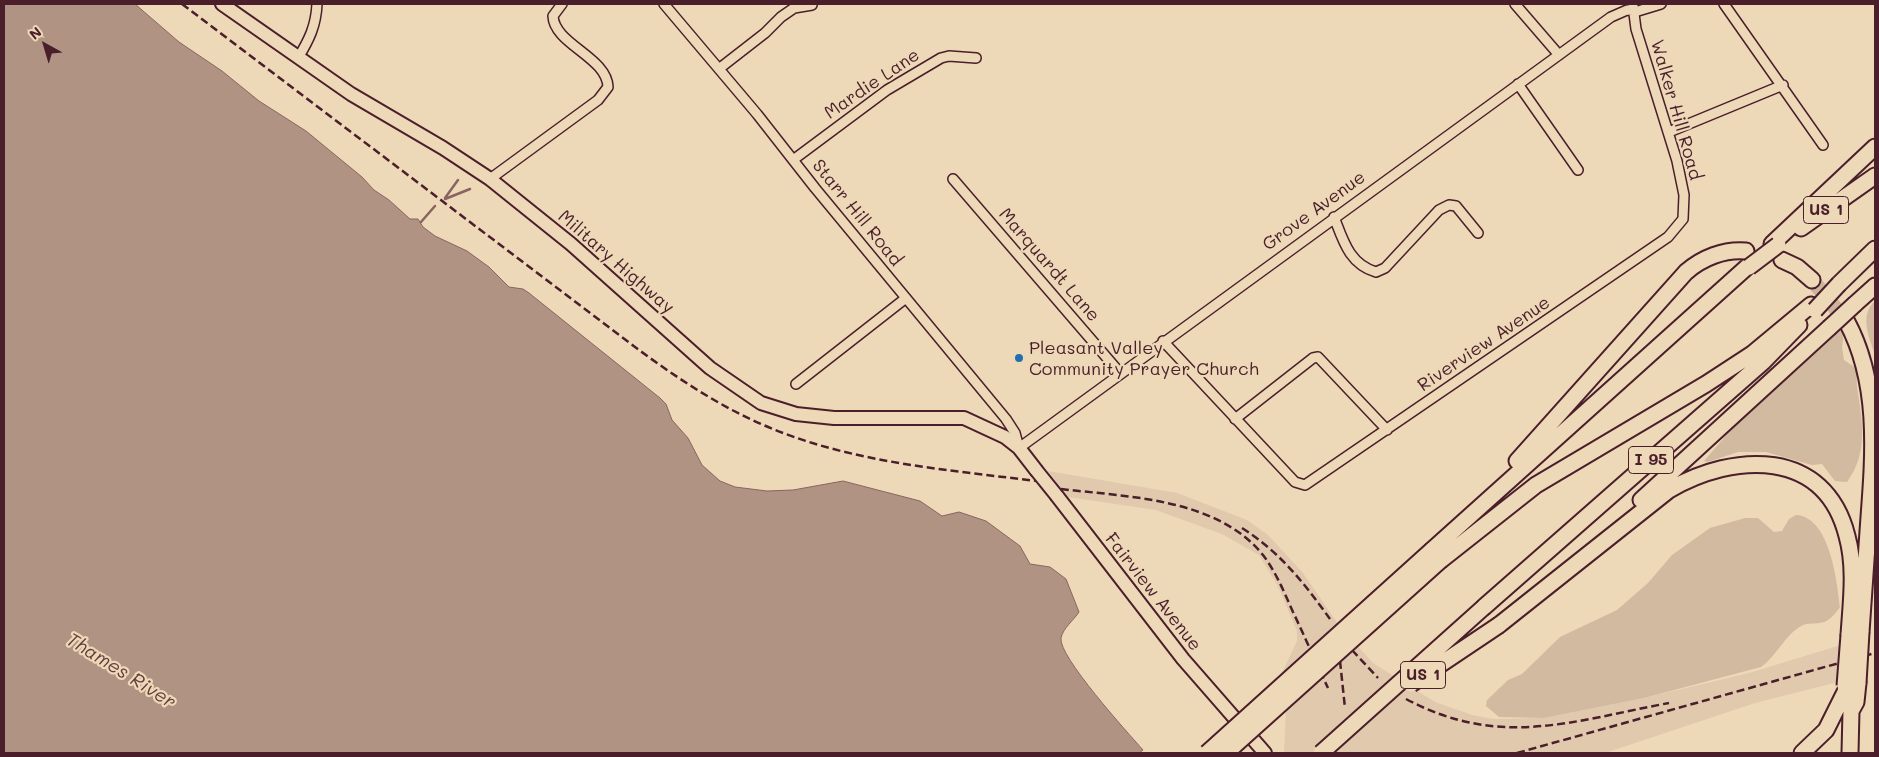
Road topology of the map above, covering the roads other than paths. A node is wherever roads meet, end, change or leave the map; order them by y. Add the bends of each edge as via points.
1 (222, 4) edge
2 (317, 4) edge
3 (562, 4) edge
4 (664, 4) edge
5 (1515, 4) edge
6 (1660, 4) edge
7 (1724, 4) edge
8 (812, 5) edge
9 (1635, 5) edge
10 (1558, 55) junction
11 (298, 58) junction
12 (976, 58) dead end
13 (720, 68) junction
14 (1518, 84) junction
15 (1783, 85) junction
16 (1669, 132) junction
17 (1823, 145) dead end
18 (1875, 147) edge
19 (793, 160) junction
20 (1578, 170) dead end
21 (1875, 176) edge
22 (953, 178) dead end
23 (490, 179) junction
24 (1334, 217) junction
25 (1681, 225) joint
26 (1478, 233) dead end
27 (1875, 249) edge
28 (1777, 250) junction
29 (1746, 251) dead end
30 (1812, 280) tunnel mouth
31 (1875, 286) edge
32 (906, 298) junction
33 (1813, 307) junction
34 (1847, 322) tunnel mouth
35 (1164, 341) junction
36 (1120, 374) junction
37 (796, 384) dead end
38 (1235, 419) junction
39 (1387, 430) junction
40 (1018, 448) junction
41 (1496, 493) junction
42 (1436, 555) junction
43 (1548, 586) junction
44 (1855, 634) junction
45 (1849, 687) junction
46 (1349, 728) junction
47 (1207, 753) edge
48 (1226, 753) edge
49 (1265, 753) edge
50 (1321, 753) edge
51 (1802, 753) edge
52 (1850, 753) edge

1 - 11 street, Military Highway
2 - 11 street via 312,33
3 - 23 street via 553,16 556,28 604,73 608,87 598,100
4 - 13 street, Starr Hill Road
5 - 10 street
6 - 9 street, Grove Avenue via 1638,11
7 - 15 street
8 - 13 street via 794,8
9 - 10 street, Grove Avenue via 1616,14
9 - 16 street, Walker Hill Road via 1636,29
10 - 14 street, Grove Avenue
11 - 23 street, Military Highway via 350,94 444,148
12 - 19 street, Mardie Lane via 941,58 887,90
13 - 19 street, Starr Hill Road
14 - 20 street
14 - 24 street, Grove Avenue
15 - 16 street
15 - 17 street
16 - 25 street, Walker Hill Road via 1684,195
18 - 28 highway
19 - 32 street, Starr Hill Road
21 - 28 highway, US 1
22 - 36 street, Marquardt Lane
23 - 40 street, Military Highway via 571,244 710,368 761,404 796,414 834,418 964,418 990,428
24 - 26 street via 1354,260 1365,269 1376,272 1385,268 1439,210 1449,205 1456,206
24 - 35 street, Grove Avenue
25 - 39 street, Riverview Avenue
27 - 33 highway, I 95, bridge
28 - 30 highway
28 - 41 highway, US 1, bridge via 1746,268
29 - 41 highway via 1709,257 1680,277 1515,462
31 - 43 highway, US 1, bridge
32 - 37 street
32 - 40 street, Starr Hill Road via 1006,419 1015,433
33 - 42 highway via 1714,379 1536,485
33 - 46 highway, I 95, bridge via 1764,361
34 - 44 highway via 1864,365 1873,426 1873,460
35 - 36 street, Grove Avenue
35 - 38 street
36 - 40 street, Grove Avenue
38 - 39 street, Riverview Avenue via 1295,482 1302,485 1309,484
38 - 39 street via 1318,357
40 - 49 street, Fairview Avenue, bridge via 1183,659
41 - 42 highway
42 - 47 highway, bridge
42 - 48 highway, bridge
43 - 44 highway via 1655,499 1689,479 1738,465 1778,466 1796,471 1814,482 1840,516 1851,555
43 - 46 highway, US 1, bridge via 1500,625
44 - 45 highway, bridge
45 - 51 highway via 1826,730
45 - 52 highway via 1856,702 1851,711
46 - 50 highway, I 95, bridge

